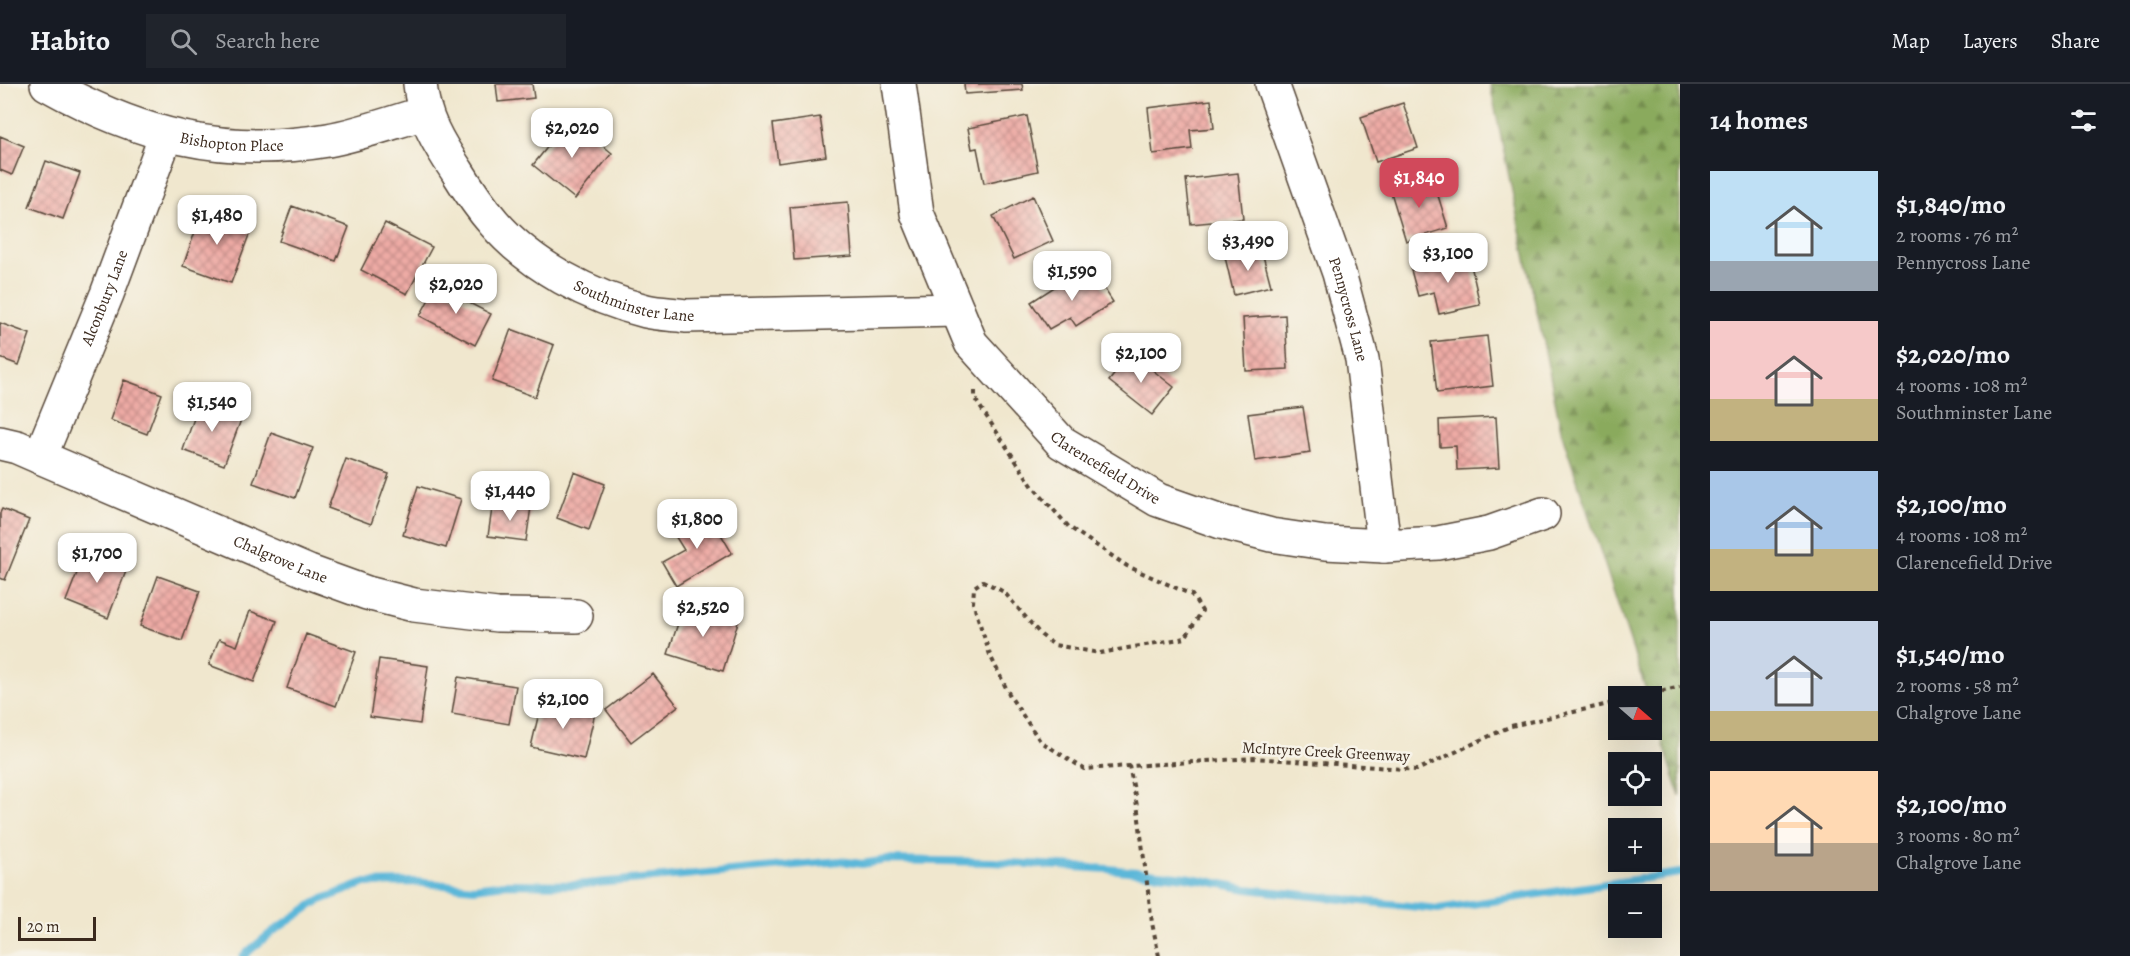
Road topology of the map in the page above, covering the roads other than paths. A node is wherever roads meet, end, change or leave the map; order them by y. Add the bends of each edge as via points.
1 (47, 84) edge
2 (899, 84) edge
3 (1272, 84) edge
4 (422, 98) edge
5 (166, 135) junction
6 (957, 310) junction
7 (0, 443) edge
8 (40, 457) junction
9 (1543, 514) dead end
10 (1384, 546) junction
11 (576, 616) dead end

1 - 5 street, Bishopton Place via 133,125
2 - 6 street, Clarencefield Drive via 916,213
3 - 10 street, Pennycross Lane via 1340,273 1362,359
4 - 5 street, Bishopton Place via 360,132 292,145 212,144
4 - 6 street, Southminster Lane via 436,139 494,224 551,271 629,306 686,316
5 - 8 street, Alconbury Lane
6 - 10 street, Clarencefield Drive via 971,343 1061,442 1158,500 1271,535
7 - 8 street, Chalgrove Lane
8 - 11 street, Chalgrove Lane via 309,572 368,593 414,605 497,615
9 - 10 street, Clarencefield Drive via 1489,533 1438,543

